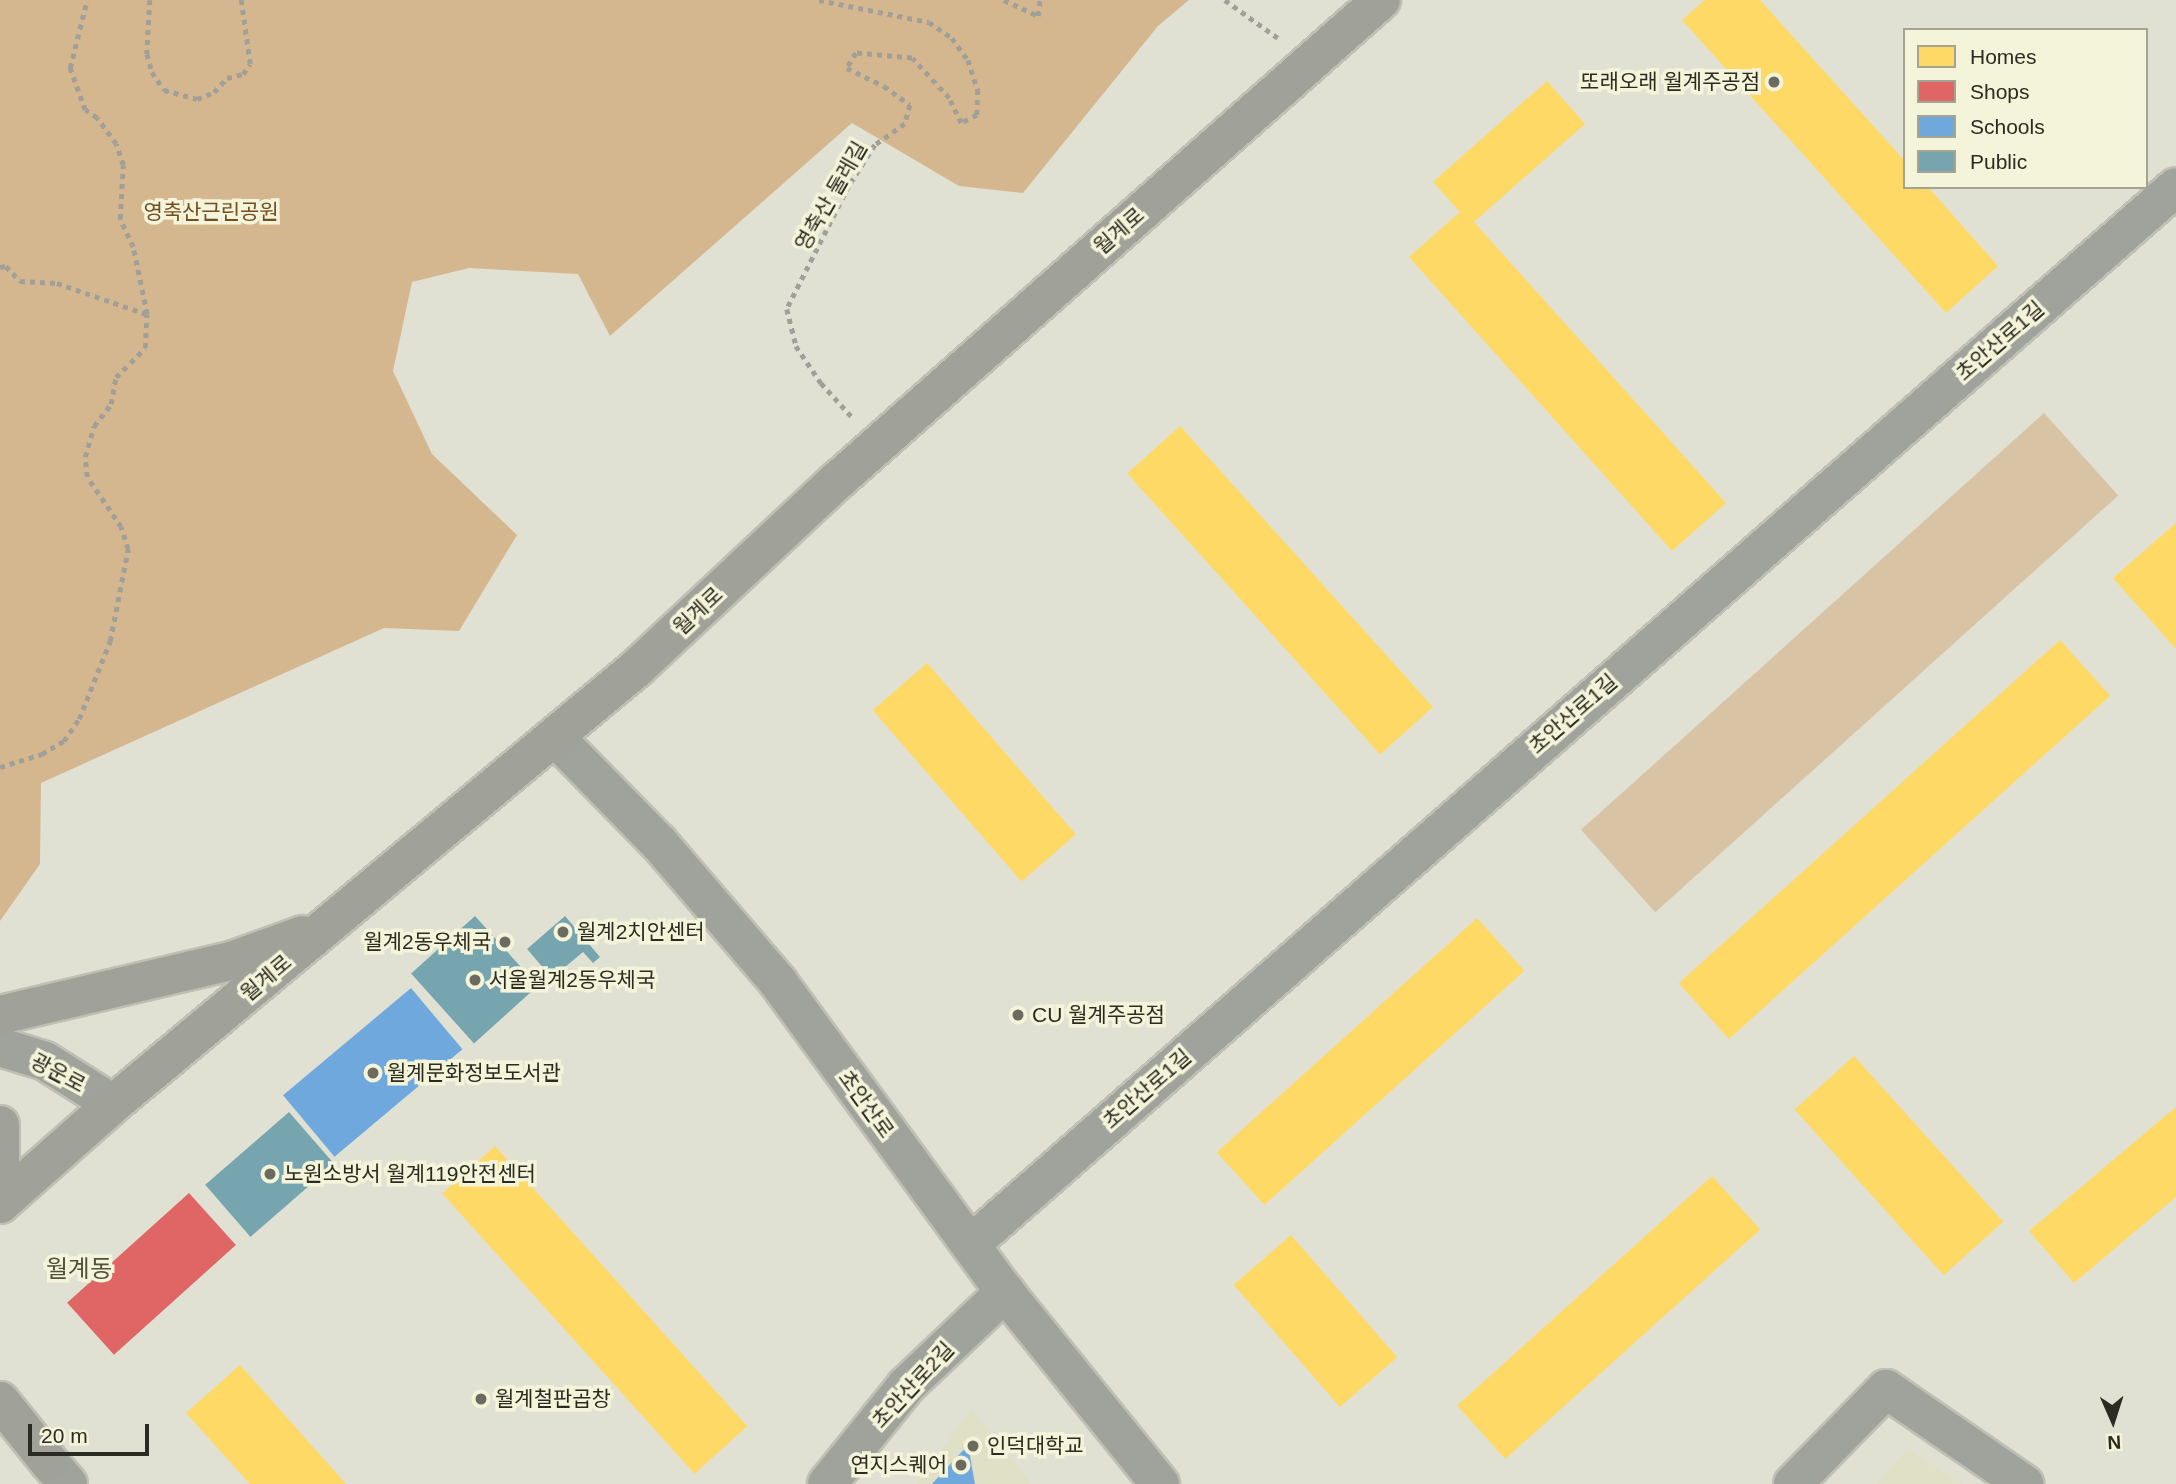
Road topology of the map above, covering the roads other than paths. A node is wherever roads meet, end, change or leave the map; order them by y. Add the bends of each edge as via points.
1 (1381, 0) edge
2 (2176, 187) edge
3 (556, 738) junction
4 (328, 926) junction
5 (0, 1015) edge
6 (0, 1047) edge
7 (113, 1104) junction
8 (0, 1125) edge
9 (0, 1204) edge
10 (972, 1244) junction
11 (1005, 1292) junction
12 (0, 1401) edge
13 (0, 1428) edge
14 (58, 1473) edge
15 (827, 1484) edge
16 (1160, 1484) edge
17 (1793, 1484) edge
18 (2024, 1484) edge

1 - 3 main road, 월계로 via 837,481
2 - 10 street, 초안산로1길
3 - 4 main road, 월계로
3 - 10 street, 초안산로 via 659,843 778,982
4 - 5 main road via 233,960
4 - 7 main road, 월계로
6 - 7 street, 광운로 via 45,1061
7 - 9 main road, 월계로
8 - 9 main road
10 - 11 street, 초안산로
11 - 15 street, 초안산로2길 via 906,1386
11 - 16 street, 초안산로
12 - 14 main road
13 - 14 main road
17 - 18 street via 1886,1389

